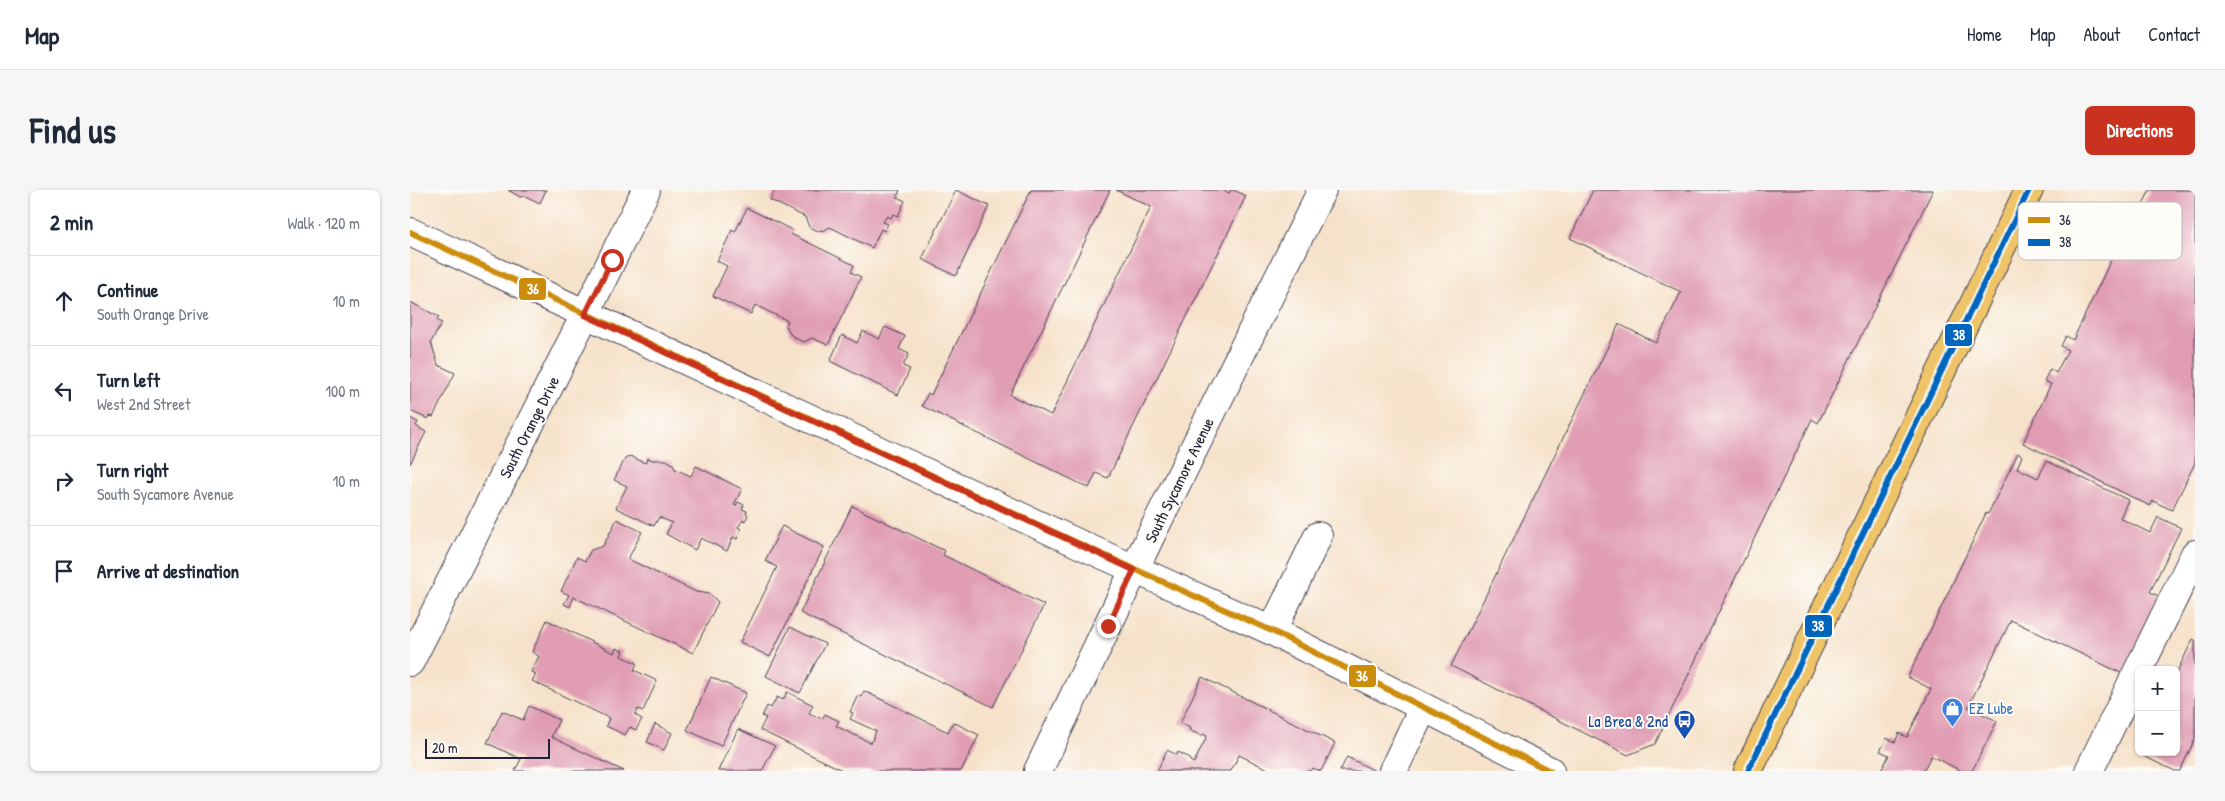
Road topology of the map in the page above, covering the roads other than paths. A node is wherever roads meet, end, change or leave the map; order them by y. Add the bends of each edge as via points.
1 (646, 190) edge
2 (1322, 190) edge
3 (2030, 190) edge
4 (2024, 202) edge
5 (2018, 215) edge
6 (410, 232) edge
7 (585, 315) junction
8 (1318, 536) dead end
9 (2195, 554) edge
10 (1134, 570) junction
11 (1272, 631) junction
12 (410, 662) edge
13 (1423, 708) junction
14 (1038, 771) edge
15 (1393, 771) edge
16 (1550, 771) edge
17 (1748, 771) edge
18 (2089, 771) edge

1 - 7 street, South Orange Drive
2 - 10 street, South Sycamore Avenue
3 - 4 main road
5 - 17 main road
6 - 7 street
7 - 10 street
7 - 12 street, South Orange Drive
8 - 11 street
9 - 18 street
10 - 11 street
10 - 14 street, South Sycamore Avenue
11 - 13 street
13 - 15 street
13 - 16 street

